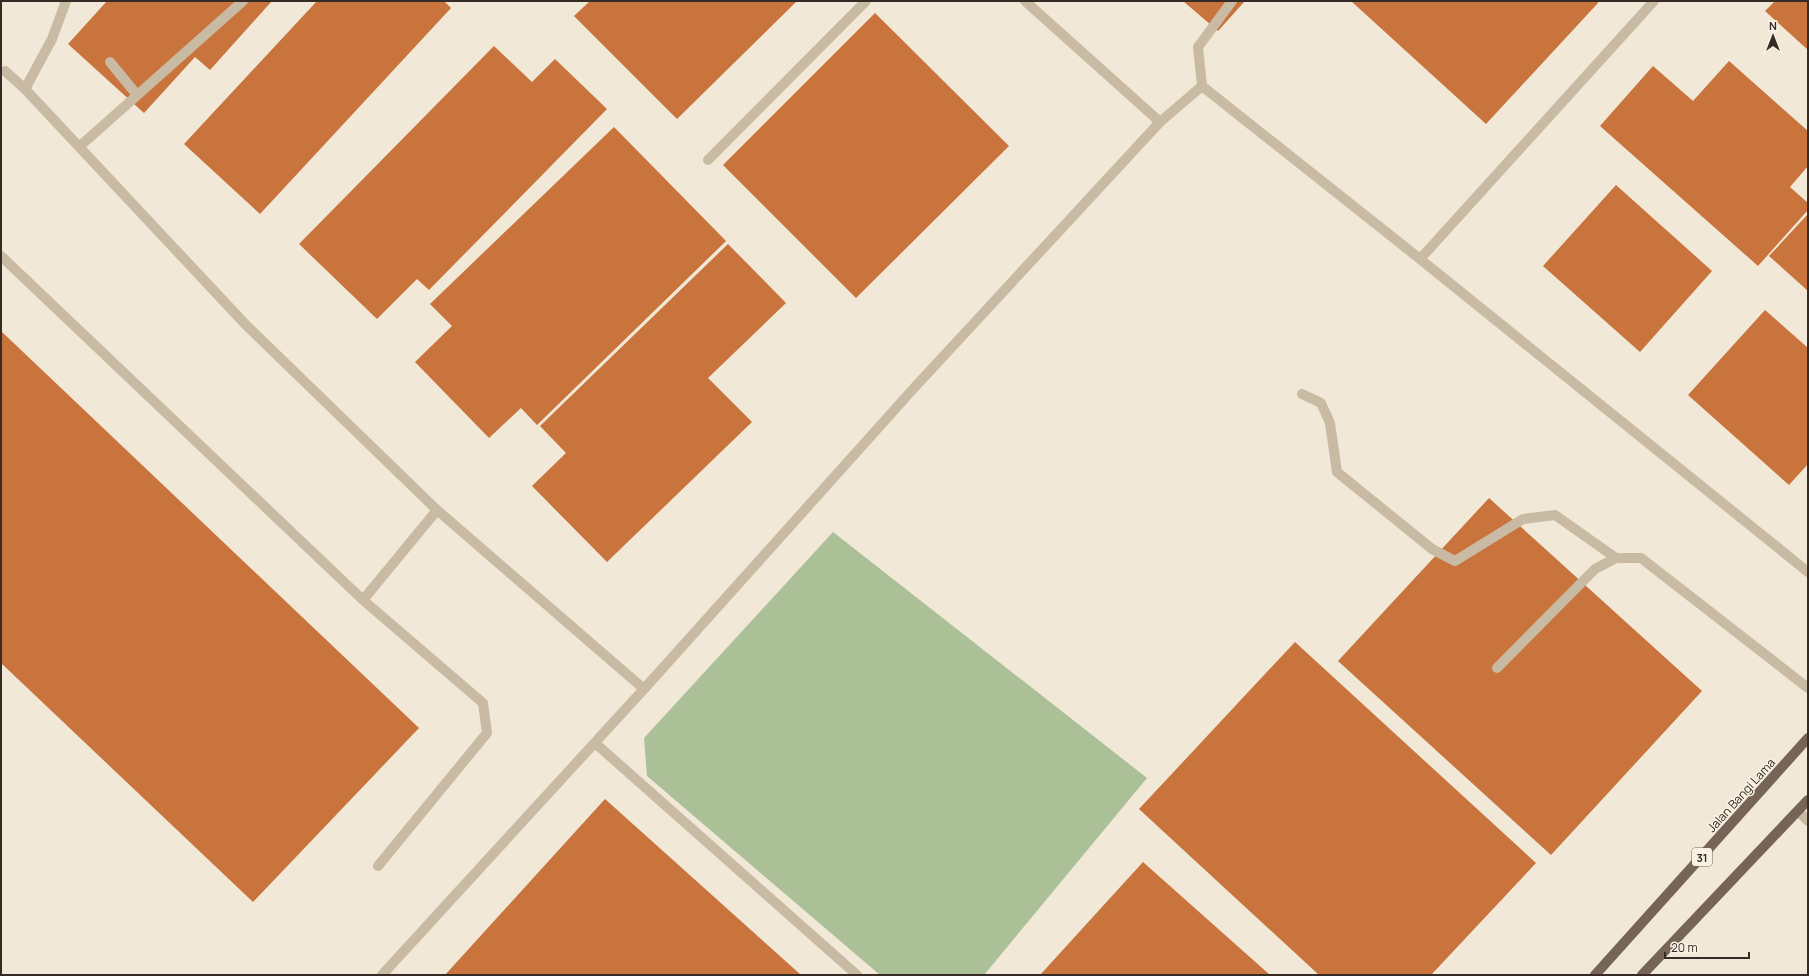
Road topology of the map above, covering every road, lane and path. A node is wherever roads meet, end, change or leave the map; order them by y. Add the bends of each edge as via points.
1 (66, 1) edge
2 (243, 1) edge
3 (866, 1) edge
4 (1025, 1) edge
5 (1232, 1) edge
6 (1654, 1) edge
7 (110, 62) dead end
8 (5, 71) dead end
9 (1202, 86) junction
10 (25, 89) junction
11 (137, 96) junction
12 (1160, 122) junction
13 (79, 147) junction
14 (708, 160) dead end
15 (1, 256) edge
16 (1420, 259) junction
17 (1302, 394) dead end
18 (437, 510) junction
19 (1616, 558) junction
20 (1808, 572) edge
21 (363, 600) junction
22 (1497, 668) dead end
23 (1808, 688) edge
24 (644, 689) junction
25 (1808, 738) edge
26 (595, 743) junction
27 (1808, 800) edge
28 (1798, 811) junction
29 (1808, 821) edge
30 (378, 866) dead end
31 (382, 975) edge
32 (857, 975) edge
33 (1595, 975) edge
34 (1642, 975) edge

1 - 10 street via 52,39
2 - 11 street
3 - 14 street
4 - 12 street
5 - 9 street via 1198,47
6 - 16 street
7 - 11 street
8 - 10 street
9 - 12 street
9 - 16 street
10 - 13 street
11 - 13 street
12 - 24 street via 914,388
13 - 18 street via 246,325
15 - 21 street
16 - 20 street
17 - 19 street via 1321,403 1330,423 1337,472 1432,549 1455,561 1523,518 1555,515
18 - 21 street
18 - 24 street
19 - 22 street via 1595,569
19 - 23 street via 1641,558
21 - 30 street via 483,703 487,733
24 - 26 street
25 - 33 main road, Jalan Bangi Lama / 31
26 - 31 street
26 - 32 street
27 - 28 main road
28 - 29 street
28 - 34 main road

